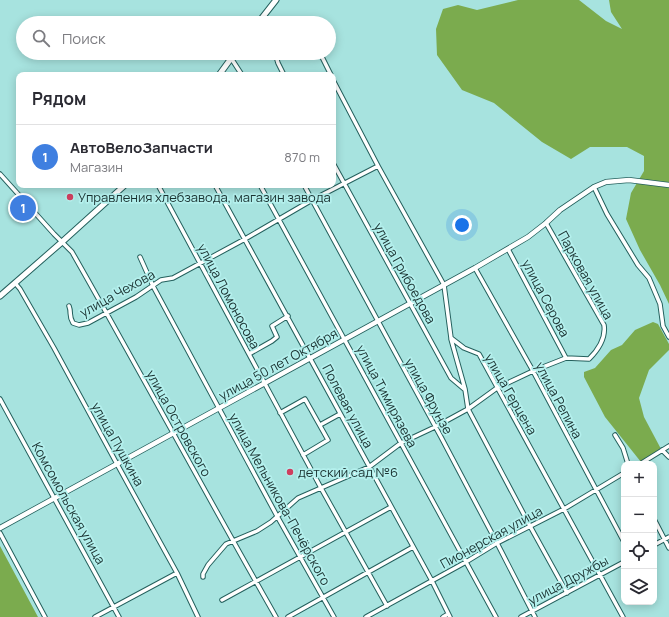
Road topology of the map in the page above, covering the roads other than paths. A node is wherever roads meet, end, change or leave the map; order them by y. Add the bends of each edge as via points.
1 (276, 0) edge
2 (263, 16) edge
3 (230, 60) edge
4 (232, 60) edge
5 (277, 60) edge
6 (323, 60) edge
7 (221, 72) edge
8 (240, 72) edge
9 (282, 72) edge
10 (329, 72) edge
11 (336, 86) edge
12 (378, 166) junction
13 (336, 169) edge
14 (0, 174) edge
15 (344, 184) junction
16 (669, 185) edge
17 (122, 188) edge
18 (160, 188) edge
19 (217, 188) edge
20 (262, 188) edge
21 (306, 188) edge
22 (594, 188) junction
23 (312, 200) junction
24 (279, 220) junction
25 (546, 223) junction
26 (246, 239) junction
27 (62, 242) junction
28 (508, 248) junction
29 (140, 257) dead end
30 (200, 263) junction
31 (475, 268) junction
32 (15, 282) junction
33 (444, 285) junction
34 (153, 286) junction
35 (0, 296) edge
36 (411, 303) junction
37 (69, 306) dead end
38 (106, 313) junction
39 (288, 316) junction
40 (378, 321) junction
41 (669, 337) edge
42 (451, 338) junction
43 (345, 339) junction
44 (249, 354) junction
45 (311, 358) junction
46 (566, 358) junction
47 (533, 371) junction
48 (264, 383) junction
49 (497, 388) junction
50 (465, 389) junction
51 (0, 399) edge
52 (219, 408) junction
53 (468, 409) junction
54 (280, 413) junction
55 (340, 414) junction
56 (320, 425) junction
57 (435, 427) junction
58 (174, 434) junction
59 (615, 435) dead end
60 (401, 443) junction
61 (669, 446) edge
62 (662, 450) junction
63 (303, 455) junction
64 (669, 457) edge
65 (627, 461) edge
66 (645, 461) edge
67 (117, 464) junction
68 (369, 467) junction
69 (621, 475) edge
70 (321, 488) junction
71 (595, 490) junction
72 (54, 498) junction
73 (391, 507) junction
74 (564, 508) junction
75 (277, 516) junction
76 (657, 525) edge
77 (530, 526) junction
78 (0, 528) edge
79 (0, 533) edge
80 (346, 533) junction
81 (621, 537) edge
82 (669, 537) edge
83 (664, 540) junction
84 (232, 541) junction
85 (497, 543) junction
86 (657, 544) edge
87 (413, 547) junction
88 (669, 548) edge
89 (300, 558) junction
90 (466, 562) junction
91 (621, 564) edge
92 (368, 572) junction
93 (177, 574) junction
94 (600, 575) junction
95 (203, 578) dead end
96 (432, 581) junction
97 (256, 582) junction
98 (567, 592) junction
99 (322, 597) junction
100 (222, 600) dead end
101 (387, 606) junction
102 (114, 607) junction
103 (531, 611) junction
104 (449, 616) edge
105 (45, 617) edge
106 (95, 617) edge
107 (120, 617) edge
108 (198, 617) edge
109 (276, 617) edge
110 (288, 617) edge
111 (334, 617) edge
112 (366, 617) edge
113 (443, 617) edge
114 (496, 617) edge
115 (521, 617) edge
116 (535, 617) edge
117 (623, 617) edge

1 - 2 main road
3 - 7 main road
4 - 8 street
5 - 9 street
6 - 10 street
11 - 12 street
12 - 15 street, улица Чехова
12 - 33 street
13 - 15 street, улица Грибоедова
14 - 27 street, улица Островского
15 - 23 street, улица Чехова
15 - 36 street, улица Грибоедова
16 - 22 street, улица 50 лет Октября via 618,180
17 - 27 main road
18 - 30 street, улица Ломоносова
19 - 26 street, Полевая улица
20 - 24 street, улица Тимирязева
21 - 23 street, улица Фрунзе
22 - 25 street, улица 50 лет Октября via 560,210
22 - 41 street via 638,265 649,278 660,304 663,326
23 - 24 street, улица Чехова
23 - 40 street, улица Фрунзе
24 - 26 street, улица Чехова
24 - 43 street, улица Тимирязева
25 - 28 street, улица 50 лет Октября
25 - 46 street, Парковая улица via 604,325 603,339 589,359
26 - 30 street, улица Чехова
26 - 39 street, Полевая улица
27 - 32 main road
27 - 38 street, улица Островского via 72,252
28 - 31 street, улица 50 лет Октября
28 - 46 street, улица Серова
29 - 34 street, улица Мельникова-Печёрского
30 - 34 street, улица Чехова
30 - 44 street, улица Ломоносова
31 - 33 street, улица 50 лет Октября
31 - 47 street, улица Репина
32 - 35 main road
32 - 67 street, улица Пушкина
33 - 36 street, улица 50 лет Октября
33 - 42 street
34 - 38 street, улица Чехова
34 - 52 street, улица Мельникова-Печёрского
36 - 40 street, улица 50 лет Октября
36 - 50 street, улица Грибоедова via 451,378
37 - 38 street, улица Чехова via 72,323 79,325
38 - 58 street, улица Островского
39 - 44 street via 272,326 277,337
39 - 45 street, Полевая улица
40 - 43 street, улица 50 лет Октября
40 - 57 street, улица Фрунзе
42 - 49 street, улица Герцена via 464,348 479,354
42 - 50 street
43 - 45 street, улица 50 лет Октября
43 - 60 street, улица Тимирязева
44 - 48 street, улица Ломоносова
45 - 48 street, улица 50 лет Октября
45 - 55 street, Полевая улица
46 - 47 street
47 - 49 street
47 - 71 street, улица Репина
48 - 52 street, улица 50 лет Октября
48 - 54 street, улица Ломоносова
49 - 53 street
49 - 74 street, улица Герцена
50 - 53 street
51 - 72 street, Комсомольская улица
52 - 58 street, улица 50 лет Октября
52 - 75 street, улица Мельникова-Печёрского
53 - 57 street
53 - 77 street
54 - 56 street via 305,399
54 - 63 street, улица Ломоносова
55 - 56 street
55 - 68 street, Полевая улица
56 - 63 street via 328,440
57 - 60 street
57 - 85 street, улица Фрунзе
58 - 67 street, улица 50 лет Октября
58 - 84 street, улица Островского
59 - 65 street
60 - 68 street
60 - 90 street, улица Тимирязева
61 - 62 street
62 - 64 street
62 - 66 street
63 - 70 street, улица Ломоносова
67 - 72 street, улица 50 лет Октября
67 - 93 street, улица Пушкина
68 - 70 street
68 - 73 street, Полевая улица
69 - 71 street, Пионерская улица
70 - 75 street via 298,498
70 - 80 street, улица Ломоносова
71 - 74 street, Пионерская улица
71 - 81 street, улица Репина
72 - 78 street, улица 50 лет Октября
72 - 102 street, Комсомольская улица
73 - 80 street
73 - 87 street, Полевая улица
74 - 77 street, Пионерская улица
74 - 94 street, улица Герцена
75 - 84 street via 257,530
75 - 89 street, улица Мельникова-Печёрского
76 - 83 street
77 - 85 street, Пионерская улица
77 - 98 street
79 - 105 street
80 - 89 street
80 - 92 street, улица Ломоносова
82 - 83 street
83 - 86 street
83 - 88 street
84 - 95 street via 226,544 208,565
84 - 97 street, улица Островского
85 - 90 street, Пионерская улица
85 - 103 street, улица Фрунзе
87 - 92 street
87 - 96 street, Полевая улица
89 - 97 street
89 - 99 street, улица Мельникова-Печёрского
90 - 96 street, Пионерская улица
90 - 114 street, улица Тимирязева
91 - 94 street, улица Дружбы
92 - 99 street
92 - 101 street, улица Ломоносова
93 - 102 street
93 - 108 street, улица Пушкина
94 - 98 street, улица Дружбы
94 - 117 street, улица Герцена
96 - 101 street, Пионерская улица
96 - 104 street, Полевая улица
97 - 100 street
97 - 109 street, улица Островского
98 - 103 street, улица Дружбы
99 - 110 street
99 - 111 street, улица Мельникова-Печёрского
101 - 112 street, Пионерская улица
102 - 106 street
102 - 107 street, Комсомольская улица
103 - 115 street, улица Дружбы
103 - 116 street, улица Фрунзе
104 - 113 street

